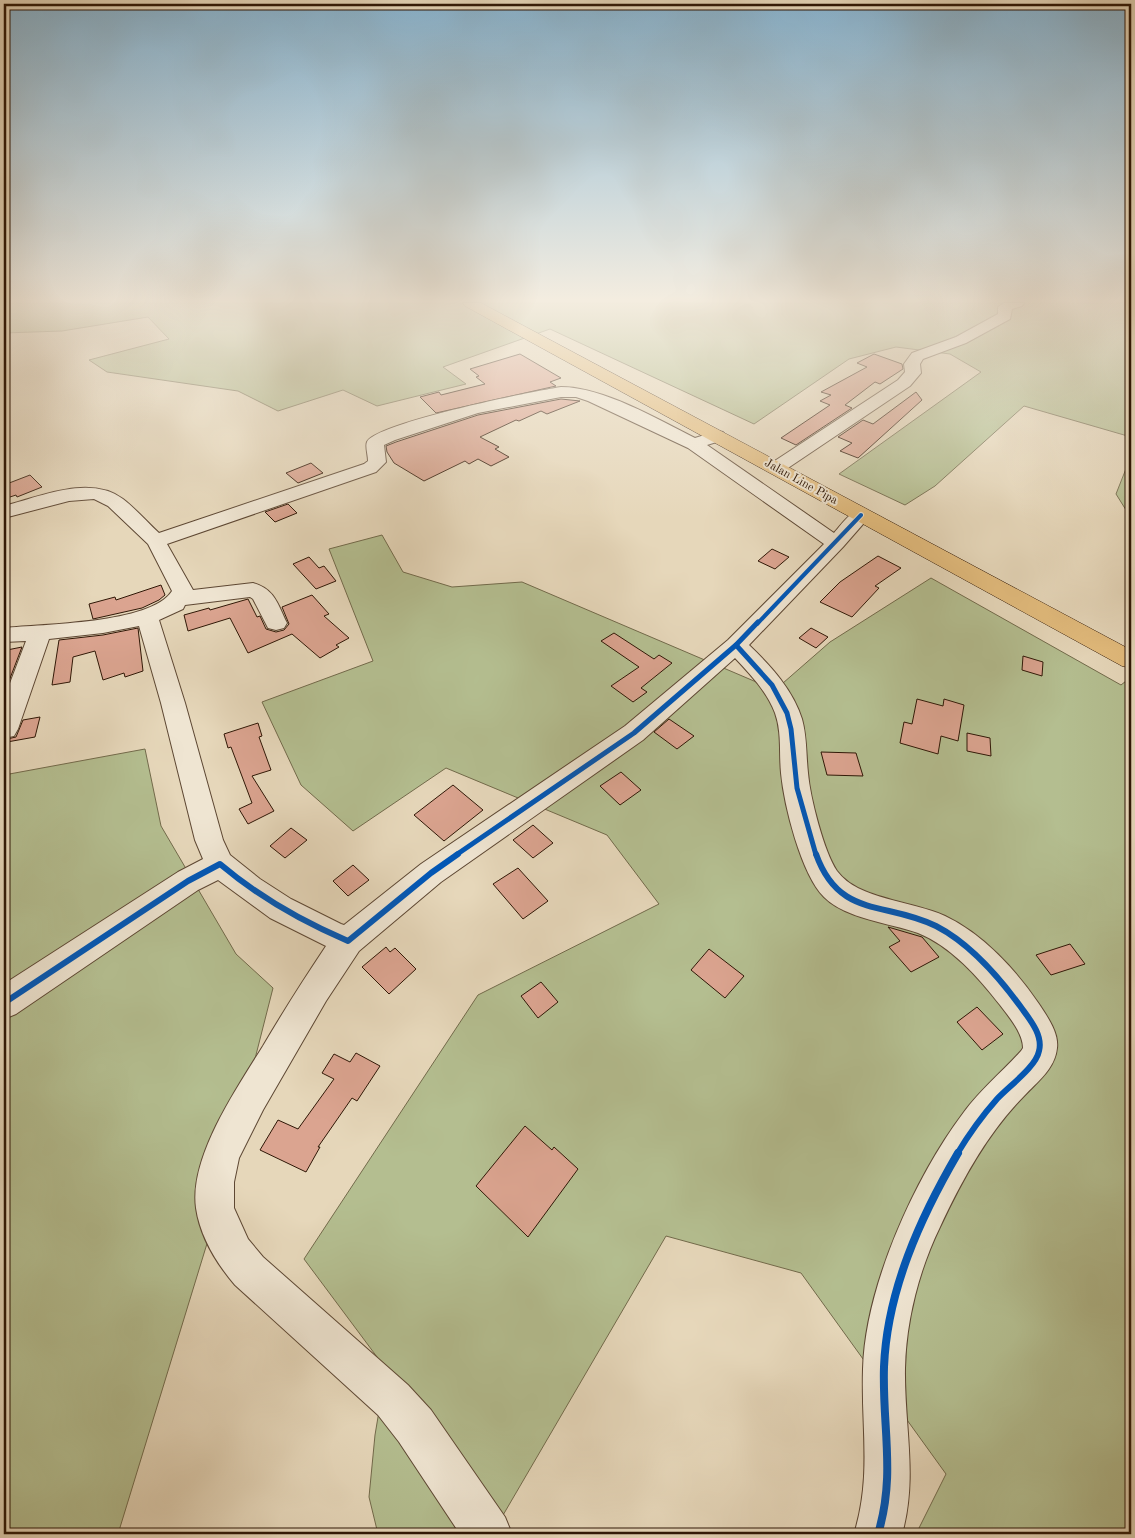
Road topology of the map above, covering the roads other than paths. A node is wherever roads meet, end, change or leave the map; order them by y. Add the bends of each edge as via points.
1 (603, 375) edge
2 (911, 375) edge
3 (717, 436) junction
4 (694, 444) junction
5 (776, 468) junction
6 (4, 512) edge
7 (861, 515) junction
8 (156, 541) junction
9 (836, 542) junction
10 (180, 599) junction
11 (147, 617) junction
12 (276, 622) dead end
13 (40, 633) junction
14 (4, 635) edge
15 (736, 645) junction
16 (1131, 660) edge
17 (5, 729) edge
18 (220, 864) junction
19 (348, 941) junction
20 (4, 1003) edge
21 (488, 1534) edge
22 (878, 1534) edge

1 - 3 main road, Jalan Line Pipa
2 - 5 street via 904,383
3 - 4 street
3 - 5 main road, Jalan Line Pipa
4 - 8 street via 583,394 567,391 537,395 392,433 375,443 377,462 370,468
4 - 9 street
5 - 7 main road, Jalan Line Pipa
6 - 8 street via 68,495 96,493 114,502
7 - 9 street
7 - 16 main road, Jalan Line Pipa
8 - 10 street via 183,591
9 - 15 street
10 - 11 street via 167,610
10 - 12 street via 252,590 262,595
11 - 13 street via 108,626
11 - 18 street via 209,840
13 - 14 street
13 - 17 street
15 - 19 street via 626,738 431,873
15 - 22 street via 778,693 788,715 795,781 828,882 852,899 934,925 961,942 1019,1005 1034,1026 1040,1042 1037,1057 1028,1069 1002,1093 966,1138 919,1228 903,1272 890,1320 884,1367 889,1483
18 - 19 street via 292,917
18 - 20 street via 188,881
19 - 21 street via 251,1098 222,1154 215,1182 215,1208 234,1253 249,1271 394,1400

